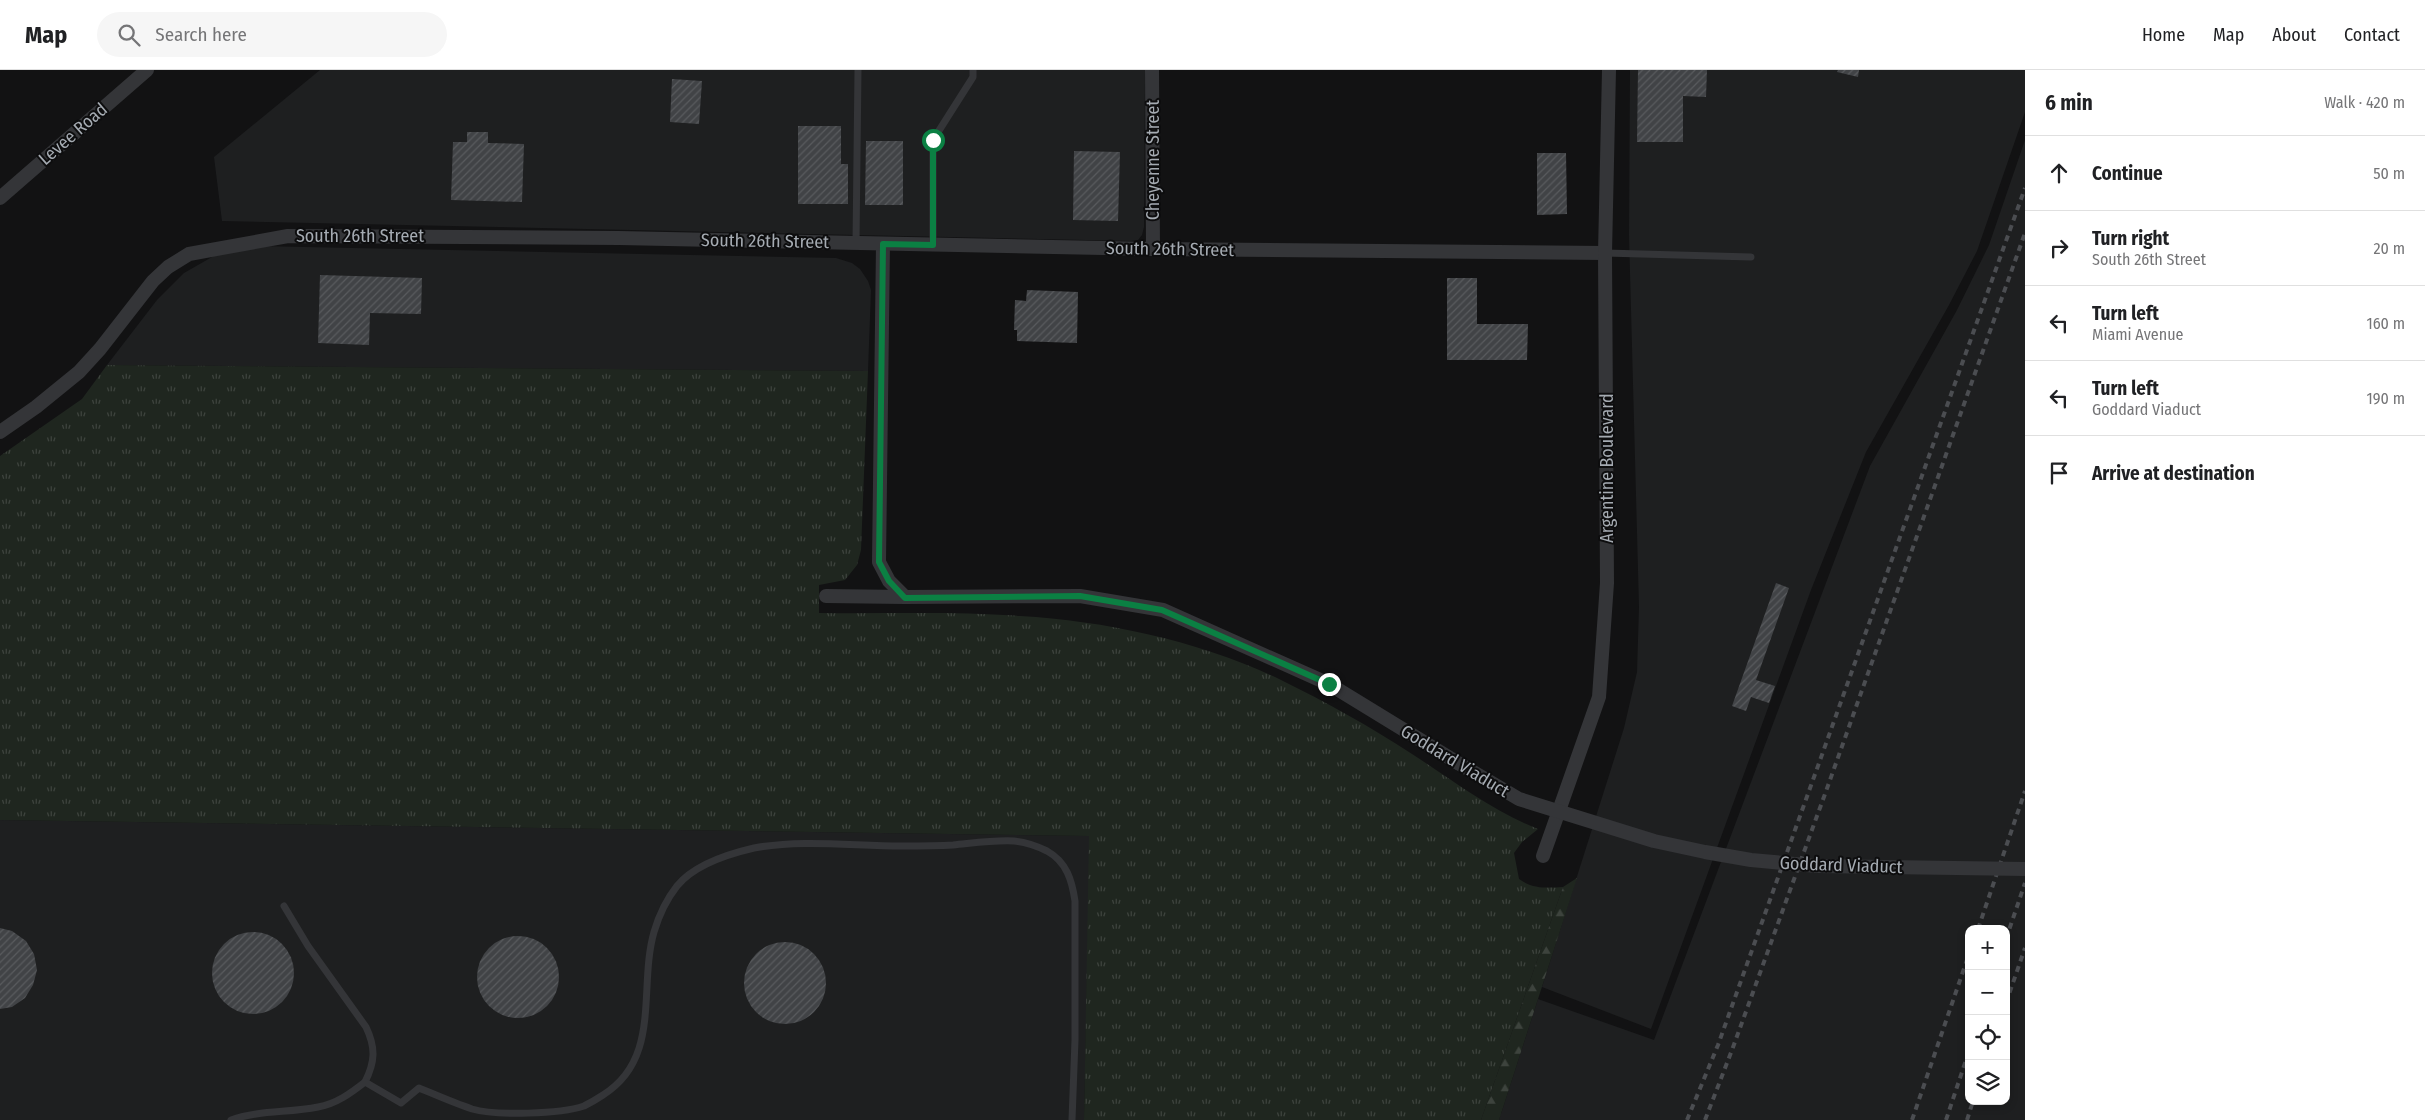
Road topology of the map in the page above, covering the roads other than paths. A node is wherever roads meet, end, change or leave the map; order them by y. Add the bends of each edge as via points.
1 (147, 70) edge
2 (858, 70) edge
3 (973, 70) edge
4 (1152, 70) edge
5 (1609, 70) edge
6 (0, 198) edge
7 (856, 243) junction
8 (883, 244) junction
9 (933, 245) junction
10 (1153, 249) junction
11 (1605, 253) junction
12 (1751, 257) dead end
13 (0, 432) edge
14 (826, 596) dead end
15 (905, 598) junction
16 (1543, 856) dead end
17 (2025, 869) edge
18 (284, 906) dead end
19 (365, 1082) junction
20 (230, 1120) edge
21 (1072, 1120) edge

1 - 6 street, Levee Road
2 - 7 lane
3 - 9 lane via 973,77 933,140
4 - 10 street, Cheyenne Street
5 - 11 street, Argentine Boulevard
7 - 8 street, South 26th Street
7 - 13 street, South 26th Street via 288,236 189,254 153,281 79,372
8 - 9 street, South 26th Street
8 - 15 street via 879,562 889,581
9 - 10 street, South 26th Street
10 - 11 street, South 26th Street
11 - 12 lane
11 - 16 street, Argentine Boulevard via 1607,583 1599,697
14 - 15 street, Goddard Viaduct
15 - 17 street, Goddard Viaduct, bridge via 1080,596 1162,610 1329,684 1519,799 1654,841 1751,860 1817,866
18 - 19 lane via 373,1041 373,1066
19 - 20 lane via 350,1094 318,1107 267,1111
19 - 21 lane via 401,1103 419,1088 472,1109 493,1112 562,1110 584,1106 605,1094 626,1074 639,1049 646,1023 653,934 663,906 679,884 702,868 727,855 787,845 1016,842 1040,848 1058,859 1073,884 1076,902

